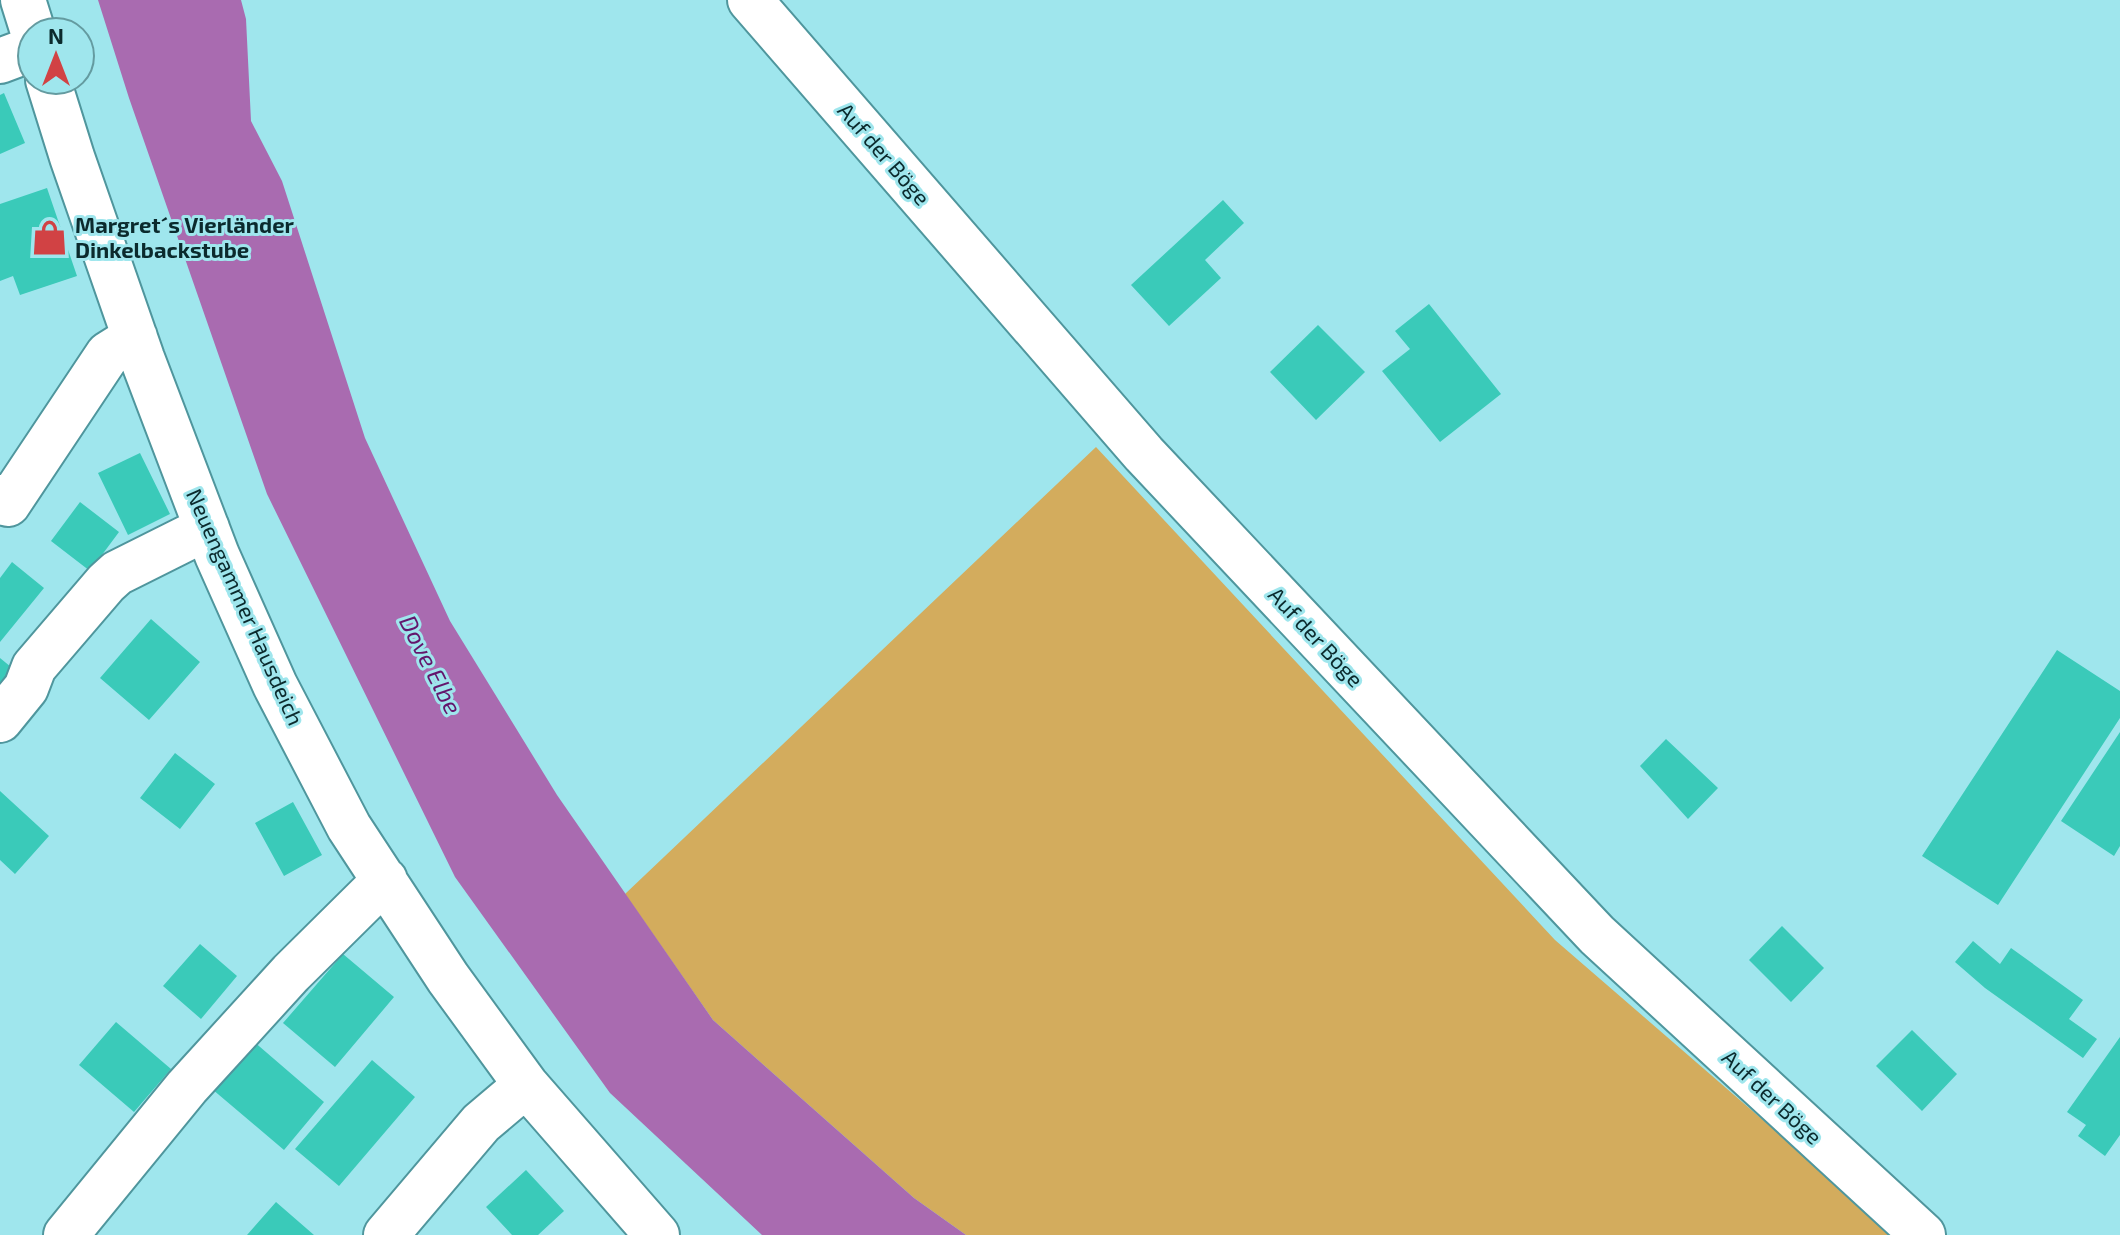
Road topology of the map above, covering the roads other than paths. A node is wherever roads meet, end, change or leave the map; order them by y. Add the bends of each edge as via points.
1 (750, 0) edge
2 (53, 96) edge
3 (135, 337) junction
4 (3, 509) edge
5 (207, 528) junction
6 (0, 720) edge
7 (385, 880) junction
8 (526, 1085) junction
9 (66, 1235) edge
10 (386, 1235) edge
11 (657, 1235) edge
12 (1923, 1235) edge

1 - 12 street, Auf der Böge via 1144,454 1597,935
2 - 3 street, Neuengammer Hausdeich
3 - 4 street via 108,354
3 - 5 street, Neuengammer Hausdeich
5 - 6 street via 106,583 34,667 26,688
5 - 7 street, Neuengammer Hausdeich via 275,685 349,827
7 - 8 street, Neuengammer Hausdeich
7 - 9 street via 187,1087
8 - 10 street via 481,1123
8 - 11 street, Neuengammer Hausdeich

